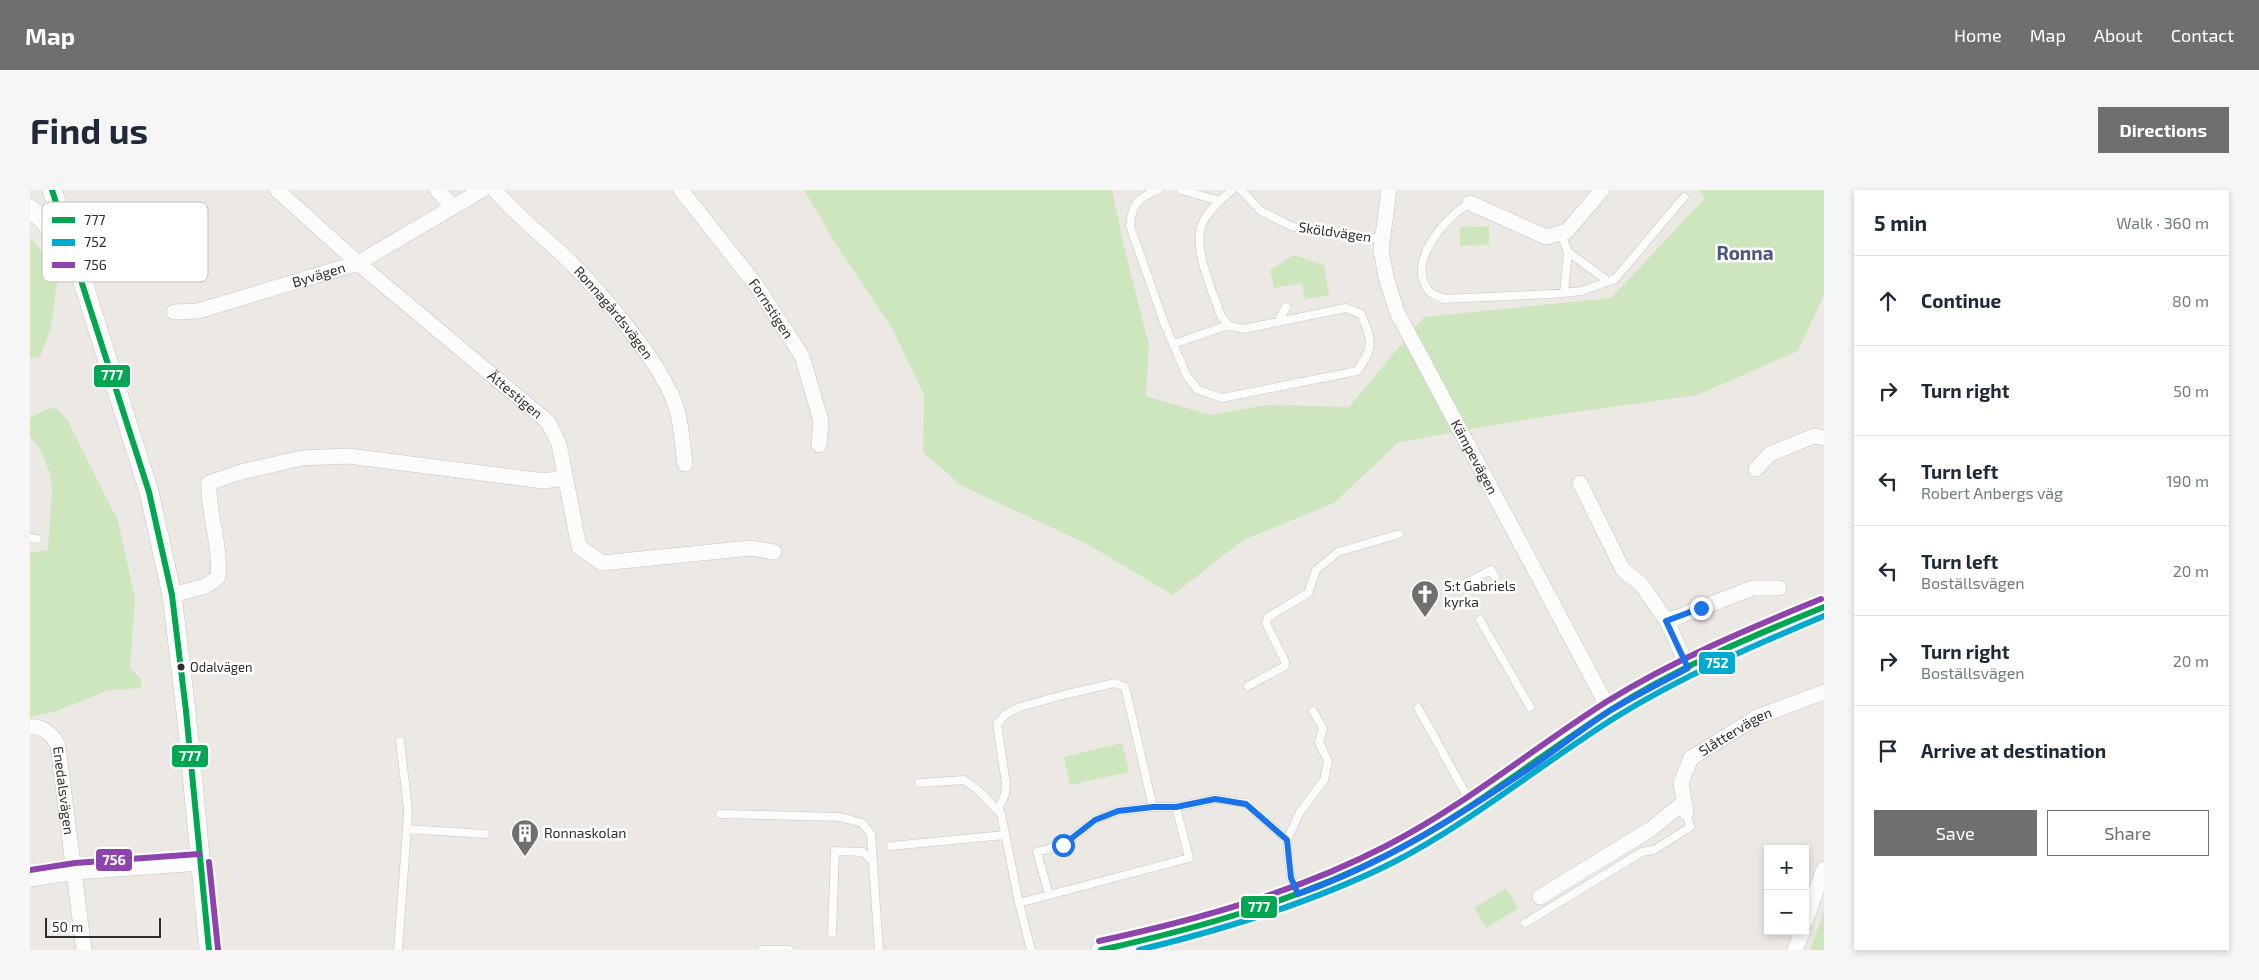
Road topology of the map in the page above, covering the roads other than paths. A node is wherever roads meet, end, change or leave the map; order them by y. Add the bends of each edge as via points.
1 (52, 190) edge
2 (277, 190) edge
3 (438, 190) edge
4 (482, 190) edge
5 (495, 190) edge
6 (681, 190) edge
7 (1158, 190) edge
8 (1181, 190) edge
9 (1232, 190) edge
10 (1241, 190) edge
11 (1389, 190) edge
12 (1602, 190) edge
13 (1684, 196) dead end
14 (1220, 201) junction
15 (56, 202) edge
16 (1470, 203) joint
17 (453, 206) junction
18 (30, 209) edge
19 (42, 218) edge
20 (1561, 234) junction
21 (1382, 239) junction
22 (1568, 252) junction
23 (358, 263) junction
24 (83, 282) edge
25 (1608, 282) junction
26 (1564, 293) junction
27 (1286, 307) dead end
28 (174, 312) dead end
29 (1278, 322) junction
30 (1228, 325) junction
31 (1174, 344) junction
32 (1824, 438) edge
33 (819, 445) dead end
34 (685, 464) dead end
35 (1756, 469) dead end
36 (564, 478) junction
37 (1580, 483) dead end
38 (1400, 534) dead end
39 (774, 552) dead end
40 (1495, 576) dead end
41 (1457, 588) dead end
42 (1780, 588) dead end
43 (172, 595) junction
44 (1824, 607) edge
45 (1480, 620) dead end
46 (1666, 621) junction
47 (1688, 668) junction
48 (1248, 686) dead end
49 (1824, 692) edge
50 (1530, 707) dead end
51 (1418, 708) dead end
52 (1314, 711) dead end
53 (1610, 711) junction
54 (30, 727) edge
55 (400, 742) dead end
56 (919, 783) dead end
57 (1472, 806) junction
58 (1153, 807) junction
59 (1176, 807) junction
60 (1685, 808) junction
61 (720, 814) dead end
62 (1001, 814) junction
63 (407, 829) junction
64 (485, 834) dead end
65 (1005, 834) junction
66 (1287, 840) junction
67 (891, 846) dead end
68 (873, 862) junction
69 (200, 863) junction
70 (1824, 869) edge
71 (76, 872) junction
72 (30, 879) edge
73 (1298, 894) junction
74 (1049, 895) junction
75 (1019, 903) junction
76 (1544, 903) junction
77 (1809, 911) edge
78 (1525, 923) dead end
79 (832, 933) dead end
80 (1801, 935) edge
81 (1130, 947) edge
82 (84, 950) edge
83 (209, 950) edge
84 (398, 950) edge
85 (762, 950) edge
86 (788, 950) edge
87 (879, 950) edge
88 (1031, 950) edge
89 (1101, 950) edge
90 (1795, 950) edge

1 - 15 street
2 - 23 street, Ättestigen
3 - 17 street
4 - 17 street, Byvägen
5 - 34 street, Ronnagårdsvägen via 568,260 615,313 657,368 675,404
6 - 33 street, Fornstigen via 756,285 802,356 821,421
7 - 31 lane via 1144,195 1132,209 1130,226
8 - 14 lane
9 - 14 lane
10 - 21 lane, Sköldvägen via 1260,211 1293,227
11 - 21 street, Kämpevägen
12 - 20 street
13 - 25 lane via 1615,279
14 - 30 lane via 1202,223 1199,254 1221,316
16 - 20 street via 1546,237
16 - 26 lane via 1458,209 1434,236 1423,259 1422,278 1430,292 1443,298
17 - 23 street, Byvägen
18 - 19 street
20 - 22 lane
21 - 53 street, Kämpevägen via 1386,277 1397,312
22 - 25 lane
22 - 26 lane
23 - 28 street, Byvägen via 198,311
23 - 36 street, Ättestigen via 548,422 558,444
24 - 43 street via 149,492
25 - 26 lane
27 - 29 lane
29 - 30 lane via 1243,329
29 - 31 lane via 1346,308 1361,314 1369,332 1370,353 1356,371 1222,398 1198,390 1187,376
30 - 31 lane
32 - 35 street via 1814,436 1770,454
36 - 39 street, Ättestigen via 579,546 602,564 751,548
36 - 43 street via 544,481 348,456 302,458 241,472 209,483 220,562 218,576 206,586
37 - 46 street via 1623,570 1641,584
38 - 48 lane via 1338,552 1316,570 1308,593 1268,617 1266,623 1285,666
40 - 41 lane via 1491,570
42 - 46 street via 1753,588
43 - 69 street
44 - 47 street
45 - 50 lane
46 - 47 street
47 - 53 street
49 - 60 street, Slåttervägen via 1757,717 1691,758 1681,782
51 - 57 lane
52 - 66 lane via 1323,729 1319,742 1328,761 1324,780 1300,812
53 - 57 street
54 - 71 street, Enedalsvägen via 36,726 56,740
55 - 63 lane via 408,809
56 - 62 lane via 964,780
57 - 73 street via 1370,863
58 - 59 lane
58 - 62 lane via 1125,687 1115,684 1020,707 1002,718 997,724 1006,784 999,807
58 - 74 lane via 1118,811 1102,817 1063,845 1037,852
59 - 66 lane via 1215,799 1246,804
59 - 74 lane via 1189,858
60 - 76 street
60 - 76 lane via 1690,827 1654,850 1642,852
61 - 68 lane via 840,817 862,823 871,834
62 - 65 lane
63 - 64 lane
63 - 84 lane
65 - 67 lane
65 - 75 lane
66 - 73 lane via 1291,878
68 - 79 lane via 863,852 835,851
68 - 87 lane
69 - 71 street
69 - 83 street
70 - 77 street
71 - 72 street
71 - 82 street
73 - 81 street
74 - 75 lane
75 - 88 lane
76 - 78 lane
80 - 90 street
81 - 89 street
85 - 86 lane

